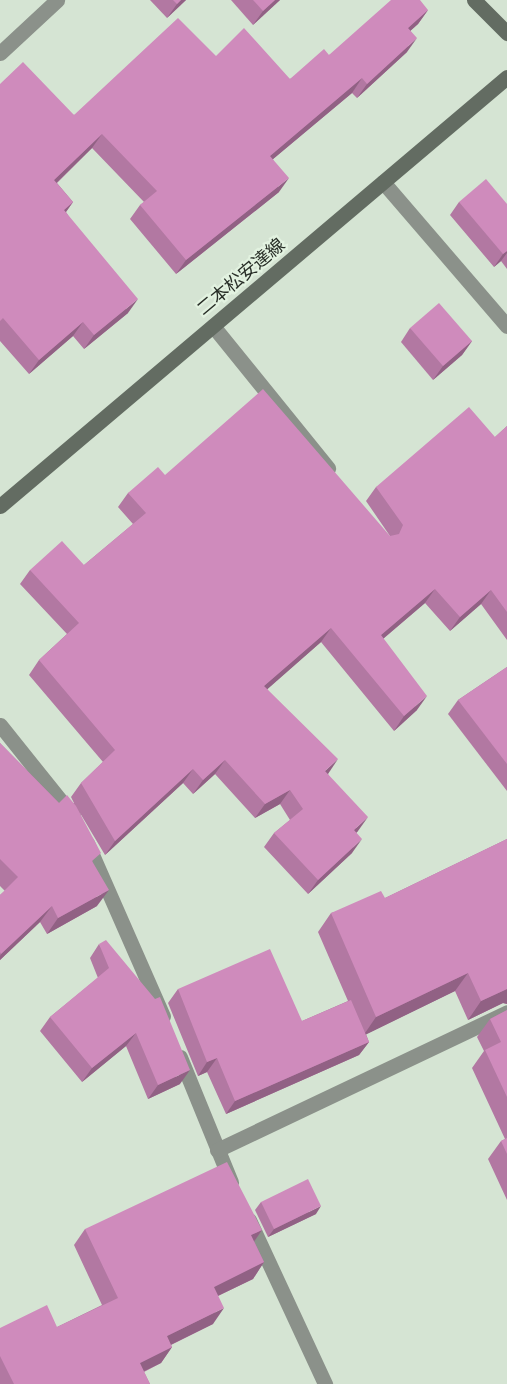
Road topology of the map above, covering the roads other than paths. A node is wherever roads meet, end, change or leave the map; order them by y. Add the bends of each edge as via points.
1 (57, 0) edge
2 (474, 0) edge
3 (507, 33) edge
4 (0, 53) edge
5 (507, 77) edge
6 (383, 182) junction
7 (213, 326) junction
8 (507, 326) edge
9 (341, 488) edge
10 (0, 506) edge
11 (0, 725) edge
12 (507, 1012) edge
13 (217, 1150) junction
14 (325, 1384) edge

1 - 4 street
2 - 3 main road
5 - 6 main road, 二本松安達線
6 - 7 main road, 二本松安達線
6 - 8 street
7 - 9 street via 303,430
7 - 10 main road, 二本松安達線
11 - 13 street via 73,816 114,893
12 - 13 street
13 - 14 street

